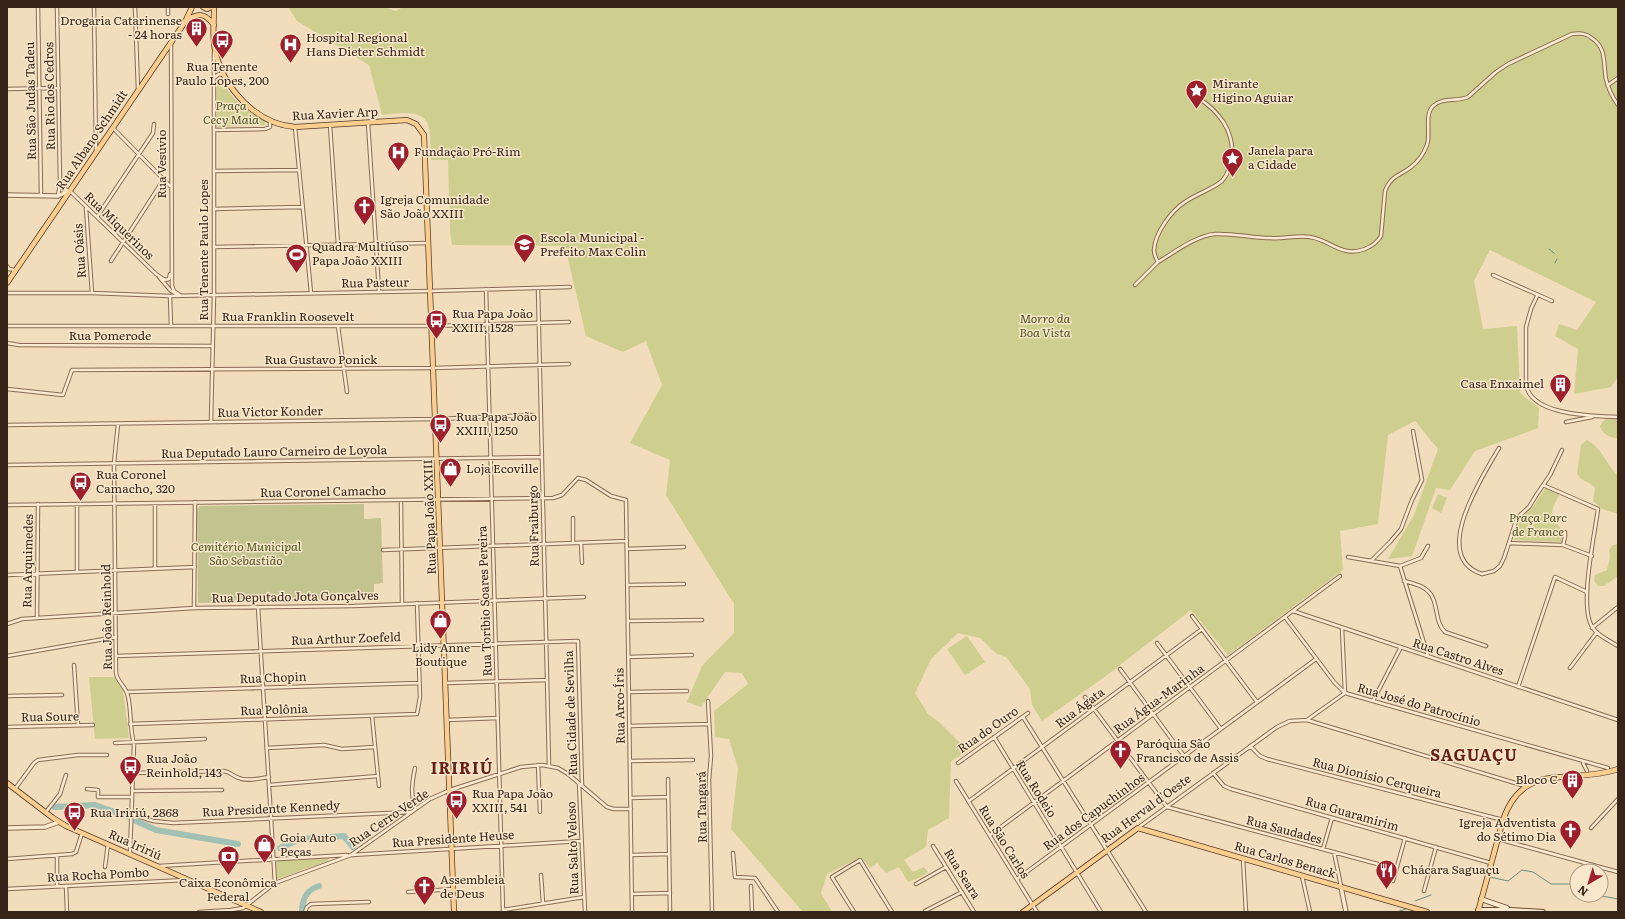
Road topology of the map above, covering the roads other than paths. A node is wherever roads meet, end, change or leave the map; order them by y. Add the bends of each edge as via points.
1 (38, 7) edge
2 (57, 7) edge
3 (94, 7) edge
4 (135, 7) edge
5 (168, 7) edge
6 (192, 7) edge
7 (203, 7) edge
8 (212, 7) edge
9 (168, 14) dead end
10 (185, 22) junction
11 (214, 25) junction
12 (214, 42) junction
13 (171, 43) junction
14 (224, 75) junction
15 (214, 78) junction
16 (1618, 78) edge
17 (1608, 85) junction
18 (40, 88) junction
19 (58, 88) junction
20 (7, 89) edge
21 (138, 90) junction
22 (1198, 98) dead end
23 (1618, 105) edge
24 (270, 121) junction
25 (368, 123) junction
26 (154, 124) dead end
27 (416, 124) joint
28 (330, 125) junction
29 (295, 127) junction
30 (113, 128) junction
31 (214, 130) junction
32 (96, 152) junction
33 (139, 154) junction
34 (299, 170) junction
35 (214, 171) junction
36 (164, 179) junction
37 (60, 184) junction
38 (171, 186) junction
39 (70, 191) junction
40 (7, 195) edge
41 (41, 195) junction
42 (58, 196) junction
43 (62, 203) junction
44 (86, 207) junction
45 (303, 207) junction
46 (214, 209) junction
47 (96, 217) junction
48 (123, 242) junction
49 (429, 243) junction
50 (376, 244) junction
51 (338, 245) junction
52 (307, 246) junction
53 (214, 247) junction
54 (110, 261) dead end
55 (1158, 262) junction
56 (7, 266) edge
57 (171, 266) junction
58 (15, 270) junction
59 (156, 274) junction
60 (1493, 275) dead end
61 (9, 277) edge
62 (7, 283) edge
63 (1135, 285) dead end
64 (570, 287) dead end
65 (538, 288) junction
66 (169, 289) junction
67 (486, 289) junction
68 (380, 291) junction
69 (431, 291) junction
70 (7, 293) edge
71 (92, 293) junction
72 (310, 293) junction
73 (160, 295) junction
74 (180, 295) junction
75 (214, 295) junction
76 (170, 296) junction
77 (1538, 296) junction
78 (1552, 301) dead end
79 (569, 322) dead end
80 (539, 323) junction
81 (486, 324) junction
82 (7, 326) edge
83 (171, 326) junction
84 (214, 326) junction
85 (338, 326) junction
86 (432, 326) junction
87 (7, 343) edge
88 (213, 346) junction
89 (569, 364) dead end
90 (540, 365) junction
91 (488, 367) junction
92 (434, 368) junction
93 (212, 369) junction
94 (344, 369) junction
95 (7, 389) edge
96 (347, 392) dead end
97 (533, 415) dead end
98 (489, 416) junction
99 (1597, 416) junction
100 (1618, 417) edge
101 (436, 418) junction
102 (211, 421) junction
103 (1566, 422) dead end
104 (118, 424) junction
105 (7, 425) edge
106 (1413, 431) dead end
107 (1499, 448) dead end
108 (1562, 450) dead end
109 (542, 457) junction
110 (490, 458) junction
111 (437, 459) junction
112 (114, 463) junction
113 (7, 465) edge
114 (1543, 485) junction
115 (492, 498) junction
116 (543, 498) junction
117 (439, 499) junction
118 (401, 500) junction
119 (626, 500) joint
120 (195, 502) junction
121 (114, 503) junction
122 (155, 503) junction
123 (38, 504) junction
124 (77, 504) junction
125 (7, 505) edge
126 (573, 518) dead end
127 (1565, 532) dead end
128 (627, 542) junction
129 (573, 543) junction
130 (581, 543) junction
131 (1509, 543) junction
132 (544, 544) junction
133 (1563, 545) junction
134 (493, 546) junction
135 (1428, 546) dead end
136 (684, 547) dead end
137 (441, 548) junction
138 (401, 549) junction
139 (627, 549) junction
140 (383, 550) dead end
141 (1592, 556) junction
142 (1348, 557) dead end
143 (1371, 561) junction
144 (582, 563) dead end
145 (1400, 566) junction
146 (195, 567) junction
147 (155, 569) junction
148 (115, 571) junction
149 (77, 572) junction
150 (37, 574) junction
151 (7, 575) edge
152 (1340, 576) dead end
153 (1404, 581) junction
154 (684, 584) dead end
155 (628, 585) junction
156 (1587, 592) junction
157 (584, 597) dead end
158 (545, 599) junction
159 (494, 601) junction
160 (443, 602) junction
161 (417, 603) junction
162 (402, 604) junction
163 (258, 607) junction
164 (1618, 607) edge
165 (194, 608) junction
166 (1293, 611) junction
167 (115, 614) junction
168 (1192, 616) dead end
169 (1285, 617) junction
170 (36, 618) junction
171 (702, 620) dead end
172 (628, 621) junction
173 (7, 624) edge
174 (1342, 628) junction
175 (1592, 628) junction
176 (1202, 629) junction
177 (1597, 632) junction
178 (116, 637) junction
179 (578, 641) joint
180 (546, 642) junction
181 (1157, 643) dead end
182 (496, 644) junction
183 (444, 645) junction
184 (418, 646) junction
185 (1486, 646) dead end
186 (1618, 646) edge
187 (1401, 647) junction
188 (261, 651) junction
189 (692, 655) dead end
190 (1166, 655) junction
191 (7, 656) edge
192 (116, 656) junction
193 (1428, 656) junction
194 (629, 657) junction
195 (1316, 659) junction
196 (1226, 661) junction
197 (74, 665) dead end
198 (1570, 668) dead end
199 (1120, 669) dead end
200 (547, 680) junction
201 (497, 681) junction
202 (446, 682) junction
203 (1130, 682) junction
204 (420, 683) junction
205 (1190, 687) junction
206 (1518, 687) junction
207 (263, 688) junction
208 (686, 691) dead end
209 (127, 692) junction
210 (629, 692) junction
211 (1345, 693) junction
212 (62, 695) dead end
213 (7, 696) edge
214 (1085, 697) dead end
215 (1372, 701) junction
216 (708, 702) dead end
217 (1257, 702) junction
218 (1094, 709) junction
219 (1028, 713) dead end
220 (1153, 714) junction
221 (372, 716) junction
222 (1023, 717) junction
223 (498, 718) junction
224 (265, 720) junction
225 (447, 720) junction
226 (1307, 720) junction
227 (1618, 720) edge
228 (130, 724) junction
229 (709, 724) junction
230 (78, 725) junction
231 (93, 725) dead end
232 (630, 726) junction
233 (7, 727) edge
234 (1221, 729) junction
235 (994, 737) junction
236 (205, 739) dead end
237 (1117, 741) junction
238 (115, 742) dead end
239 (134, 742) junction
240 (1250, 746) junction
241 (375, 747) junction
242 (1042, 747) junction
243 (267, 748) junction
244 (107, 755) dead end
245 (1184, 756) junction
246 (693, 760) dead end
247 (630, 761) junction
248 (958, 762) dead end
249 (1581, 762) junction
250 (538, 765) junction
251 (549, 765) junction
252 (415, 768) dead end
253 (1608, 768) junction
254 (1013, 769) junction
255 (1616, 769) edge
256 (133, 773) junction
257 (1587, 773) junction
258 (499, 774) junction
259 (1212, 774) junction
260 (1618, 774) edge
261 (66, 775) dead end
262 (378, 776) junction
263 (269, 777) junction
264 (668, 779) dead end
265 (956, 781) dead end
266 (1063, 781) junction
267 (1148, 782) junction
268 (7, 784) edge
269 (581, 784) junction
270 (269, 785) junction
271 (379, 786) dead end
272 (1525, 786) junction
273 (15, 789) junction
274 (87, 789) dead end
275 (222, 790) dead end
276 (450, 790) junction
277 (132, 791) junction
278 (132, 797) junction
279 (668, 797) junction
280 (631, 798) junction
281 (1618, 799) edge
282 (969, 802) junction
283 (1034, 803) junction
284 (1167, 807) junction
285 (631, 808) junction
286 (416, 809) junction
287 (45, 812) junction
288 (412, 812) junction
289 (540, 812) dead end
290 (131, 817) junction
291 (271, 818) junction
292 (1332, 818) junction
293 (1503, 820) junction
294 (59, 822) junction
295 (1091, 825) junction
296 (7, 828) edge
297 (1138, 828) junction
298 (1591, 828) dead end
299 (82, 833) junction
300 (990, 835) junction
301 (1405, 838) junction
302 (1497, 839) junction
303 (582, 841) junction
304 (108, 844) junction
305 (501, 845) junction
306 (933, 846) dead end
307 (1061, 847) junction
308 (1436, 847) junction
309 (452, 848) junction
310 (1107, 850) junction
311 (1323, 850) junction
312 (1334, 852) junction
313 (733, 853) dead end
314 (130, 854) junction
315 (669, 854) junction
316 (350, 855) junction
317 (631, 855) junction
318 (57, 856) junction
319 (1243, 858) junction
320 (7, 859) edge
321 (274, 859) junction
322 (1491, 863) junction
323 (158, 866) junction
324 (105, 867) dead end
325 (946, 867) junction
326 (1396, 870) junction
327 (1077, 872) junction
328 (1618, 872) edge
329 (541, 875) dead end
330 (1302, 875) junction
331 (1017, 879) junction
332 (190, 880) junction
333 (1393, 881) dead end
334 (275, 883) junction
335 (916, 884) dead end
336 (57, 886) junction
337 (66, 886) junction
338 (751, 886) dead end
339 (1341, 887) junction
340 (7, 889) edge
341 (454, 889) junction
342 (1424, 891) dead end
343 (408, 892) dead end
344 (962, 892) junction
345 (670, 893) junction
346 (632, 894) junction
347 (584, 897) junction
348 (1481, 900) junction
349 (369, 902) dead end
350 (543, 903) junction
351 (247, 905) junction
352 (1032, 905) junction
353 (1511, 910) junction
354 (503, 911) edge
355 (924, 911) dead end
356 (1478, 911) edge
357 (68, 912) edge
358 (199, 912) edge
359 (260, 912) edge
360 (305, 912) edge
361 (454, 912) edge
362 (585, 912) edge
363 (632, 912) edge
364 (670, 912) edge
365 (712, 912) edge
366 (752, 912) edge
367 (778, 912) edge
368 (854, 912) edge
369 (892, 912) edge
370 (974, 912) edge
371 (1023, 912) edge
372 (1037, 912) edge
373 (1101, 912) edge
374 (1146, 912) edge
375 (1246, 912) edge
376 (1310, 912) edge
377 (1346, 912) edge
378 (1427, 912) edge
379 (1543, 912) edge

1 - 18 street, Rua São Judas Tadeu
2 - 19 street, Rua Rio dos Cedros
3 - 32 street
4 - 21 street
5 - 9 street
6 - 10 main road, Rua Albano Schmidt
7 - 8 main road
8 - 11 main road, Rua Tenente Paulo Lopes
10 - 11 main road via 197,15 203,15
10 - 13 main road, Rua Albano Schmidt
11 - 12 main road, Rua Tenente Paulo Lopes
12 - 14 main road, Rua Xavier Arp
12 - 15 street, Rua Tenente Paulo Lopes
13 - 21 main road, Rua Albano Schmidt
13 - 38 street, Rua Vesúvio
14 - 15 street via 219,74
14 - 24 main road, Rua Xavier Arp via 242,100
15 - 31 street, Rua Tenente Paulo Lopes
16 - 17 street
17 - 23 street
17 - 55 street via 1600,45 1588,35 1578,33 1508,64 1463,100 1445,101 1434,105 1429,112 1429,137 1425,150 1413,166 1387,184 1381,236 1376,243 1359,251 1346,251 1309,237 1272,238 1214,234 1199,239
18 - 19 street
18 - 20 street
18 - 41 street, Rua São Judas Tadeu
19 - 37 street, Rua Rio dos Cedros
21 - 30 main road, Rua Albano Schmidt
22 - 55 street via 1209,105 1228,129 1232,140 1231,165 1222,180 1181,205 1169,218 1154,246
24 - 29 main road, Rua Xavier Arp
24 - 31 street via 270,127 265,129
25 - 27 main road, Rua Xavier Arp via 402,119
25 - 28 main road, Rua Xavier Arp
25 - 50 street
26 - 33 street via 153,133
27 - 49 main road, Rua Papa João XXIII via 425,140
28 - 29 main road, Rua Xavier Arp
28 - 51 street
29 - 34 street
30 - 32 main road, Rua Albano Schmidt
30 - 33 street
31 - 35 street, Rua Tenente Paulo Lopes
32 - 39 main road, Rua Albano Schmidt
33 - 36 street
33 - 47 street
34 - 35 street
34 - 45 street
35 - 46 street, Rua Tenente Paulo Lopes
36 - 38 street
36 - 48 street
37 - 39 street
37 - 42 street, Rua Rio dos Cedros
38 - 57 street, Rua Vesúvio
39 - 42 street
39 - 43 main road, Rua Albano Schmidt
39 - 44 street, Rua Miquerinos
40 - 41 street
41 - 42 street
42 - 43 street
43 - 58 main road, Rua Albano Schmidt
44 - 47 street, Rua Miquerinos
44 - 71 street, Rua Oásis
45 - 46 street
45 - 52 street
46 - 53 street, Rua Tenente Paulo Lopes
47 - 48 street, Rua Miquerinos
48 - 54 street
48 - 59 street, Rua Miquerinos
49 - 50 street
49 - 69 main road, Rua Papa João XXIII
50 - 51 street
50 - 68 street
51 - 52 street
52 - 53 street
52 - 72 street
53 - 75 street, Rua Tenente Paulo Lopes
55 - 63 street
56 - 58 street
57 - 59 street, Rua Miquerinos via 168,280
57 - 74 street, Rua Vesúvio via 172,286
58 - 61 main road, Rua Albano Schmidt
59 - 66 street, Rua Miquerinos
60 - 77 street
61 - 62 main road, Rua Albano Schmidt
64 - 65 street, Rua Pasteur
65 - 67 street, Rua Pasteur
65 - 80 street, Rua Fraiburgo
66 - 73 street via 167,294
66 - 74 street, Rua Miquerinos
67 - 69 street, Rua Pasteur
67 - 81 street, Rua Toríbio Soares Pereira
68 - 69 street, Rua Pasteur
68 - 72 street, Rua Pasteur
69 - 86 main road, Rua Papa João XXIII
70 - 71 street, Rua Pasteur
71 - 73 street, Rua Pasteur
72 - 75 street, Rua Pasteur
73 - 76 street, Rua Pasteur
74 - 75 street, Rua Pasteur
74 - 76 street, Rua Pasteur
75 - 84 street, Rua Tenente Paulo Lopes
76 - 83 street
77 - 78 street
77 - 99 street via 1526,327 1527,390 1536,400 1553,409 1570,414
79 - 80 street, Rua Franklin Roosevelt
80 - 81 street, Rua Franklin Roosevelt
80 - 90 street, Rua Fraiburgo
81 - 86 street, Rua Franklin Roosevelt
81 - 91 street, Rua Toríbio Soares Pereira
82 - 83 street, Rua Franklin Roosevelt
83 - 84 street, Rua Franklin Roosevelt
84 - 85 street, Rua Franklin Roosevelt
84 - 88 street, Rua Tenente Paulo Lopes
85 - 86 street, Rua Franklin Roosevelt
85 - 94 street
86 - 92 main road, Rua Papa João XXIII
87 - 88 street, Rua Pomerode
88 - 93 street, Rua Tenente Paulo Lopes
89 - 90 street, Rua Gustavo Ponick
90 - 91 street, Rua Gustavo Ponick
90 - 109 street, Rua Fraiburgo
91 - 92 street, Rua Gustavo Ponick
91 - 98 street, Rua Toríbio Soares Pereira
92 - 94 street, Rua Gustavo Ponick
92 - 101 main road, Rua Papa João XXIII
93 - 94 street, Rua Gustavo Ponick
93 - 95 street, Rua Gustavo Ponick via 72,370 63,395
93 - 102 street, Rua Tenente Paulo Lopes
94 - 96 street
97 - 98 street, Rua Victor Konder
98 - 101 street, Rua Victor Konder
98 - 110 street, Rua Toríbio Soares Pereira
99 - 100 street
99 - 103 street
101 - 102 street, Rua Victor Konder
101 - 111 main road, Rua Papa João XXIII
102 - 104 street, Rua Victor Konder
104 - 105 street, Rua Victor Konder
104 - 112 street, Rua João Reinhold
106 - 143 street via 1422,480 1401,529
107 - 131 street via 1470,504 1460,534 1459,549 1470,567 1486,574 1500,566
108 - 114 street
109 - 110 street, Rua Deputado Lauro Carneiro de Loyola
109 - 116 street, Rua Fraiburgo
110 - 111 street, Rua Deputado Lauro Carneiro de Loyola
110 - 115 street, Rua Toríbio Soares Pereira
111 - 112 street, Rua Deputado Lauro Carneiro de Loyola
111 - 117 main road, Rua Papa João XXIII
112 - 113 street, Rua Deputado Lauro Carneiro de Loyola
112 - 121 street, Rua João Reinhold
114 - 131 street via 1529,507 1517,518
114 - 141 street via 1598,509
115 - 116 street, Rua Coronel Camacho
115 - 117 street, Rua Coronel Camacho
115 - 134 street, Rua Toríbio Soares Pereira
116 - 119 street, Rua Coronel Camacho via 560,496 576,480 582,478 611,496
116 - 132 street, Rua Fraiburgo
117 - 118 street, Rua Coronel Camacho
117 - 137 main road, Rua Papa João XXIII
118 - 120 street, Rua Coronel Camacho
118 - 138 street
119 - 128 street, Rua Arco-Íris
120 - 122 street, Rua Coronel Camacho
120 - 146 street
121 - 122 street, Rua Coronel Camacho
121 - 124 street, Rua Coronel Camacho
121 - 148 street, Rua João Reinhold
122 - 147 street
123 - 124 street, Rua Coronel Camacho
123 - 125 street, Rua Coronel Camacho
123 - 150 street, Rua Arquimedes
124 - 149 street
126 - 129 street
127 - 133 street
128 - 130 street
128 - 139 street, Rua Arco-Íris
129 - 130 street
129 - 132 street
130 - 144 street
131 - 133 street
132 - 134 street
132 - 158 street, Rua Fraiburgo
133 - 141 street
134 - 137 street
134 - 159 street, Rua Toríbio Soares Pereira
135 - 145 street via 1421,558
136 - 139 street
137 - 138 street
137 - 160 main road, Rua Papa João XXIII
138 - 140 street
138 - 162 street
139 - 155 street, Rua Arco-Íris
141 - 156 street
142 - 143 street
143 - 145 street
145 - 153 street
146 - 147 street
146 - 165 street
147 - 148 street
148 - 149 street
148 - 167 street, Rua João Reinhold
149 - 150 street
150 - 151 street
150 - 170 street, Rua Arquimedes
152 - 166 street, Rua Água-Marinha
153 - 185 street via 1430,593 1440,626 1445,632
153 - 193 street
154 - 155 street
155 - 172 street, Rua Arco-Íris
156 - 175 street via 1588,619
156 - 206 street via 1555,577
157 - 158 street, Rua Deputado Jota Gonçalves
158 - 159 street, Rua Deputado Jota Gonçalves
158 - 180 street, Rua Fraiburgo
159 - 160 street, Rua Deputado Jota Gonçalves
159 - 182 street, Rua Toríbio Soares Pereira
160 - 161 street, Rua Deputado Jota Gonçalves
160 - 183 main road, Rua Papa João XXIII
161 - 162 street, Rua Deputado Jota Gonçalves
161 - 184 street
162 - 163 street, Rua Deputado Jota Gonçalves
163 - 165 street, Rua Deputado Jota Gonçalves
163 - 188 street
164 - 175 street
165 - 167 street, Rua Deputado Jota Gonçalves
166 - 169 street, Rua Água-Marinha
166 - 174 street, Rua Castro Alves
167 - 170 street, Rua Deputado Jota Gonçalves
167 - 178 street, Rua João Reinhold
168 - 176 street
169 - 195 street, Rua José do Patrocínio
169 - 196 street, Rua Água-Marinha
170 - 173 street, Rua Deputado Jota Gonçalves
171 - 172 street
172 - 194 street, Rua Arco-Íris
174 - 187 street, Rua Castro Alves
174 - 211 street
175 - 177 street
176 - 190 street, Rua Ágata
176 - 196 street
177 - 186 street
177 - 198 street
178 - 191 street
178 - 192 street, Rua João Reinhold
179 - 180 street, Rua Arthur Zoefeld
179 - 269 street, Rua Cidade de Sevilha
180 - 182 street, Rua Arthur Zoefeld
180 - 200 street, Rua Fraiburgo
181 - 190 street
182 - 183 street, Rua Arthur Zoefeld
182 - 201 street, Rua Toríbio Soares Pereira
183 - 184 street, Rua Arthur Zoefeld
183 - 202 main road, Rua Papa João XXIII
184 - 188 street, Rua Arthur Zoefeld
184 - 204 street
187 - 193 street, Rua Castro Alves
187 - 215 street
188 - 192 street, Rua Arthur Zoefeld
188 - 207 street
189 - 194 street
190 - 203 street, Rua Ágata
190 - 205 street
192 - 209 street, Rua João Reinhold via 116,676
193 - 206 street, Rua Castro Alves
194 - 210 street, Rua Arco-Íris
195 - 211 street, Rua José do Patrocínio
195 - 217 street, Rua dos Capuchinhos
196 - 205 street, Rua Água-Marinha
196 - 217 street
197 - 230 street
199 - 203 street
200 - 201 street
200 - 251 street, Rua Fraiburgo
201 - 202 street
201 - 223 street, Rua Toríbio Soares Pereira
202 - 225 main road, Rua Papa João XXIII
203 - 218 street, Rua Ágata
203 - 220 street
204 - 207 street, Rua Chopin
204 - 221 street, Rua Polônia via 417,714
205 - 220 street, Rua Água-Marinha
205 - 234 street
206 - 227 street, Rua Castro Alves
207 - 209 street, Rua Chopin
207 - 224 street
208 - 210 street
209 - 228 street, Rua João Reinhold
210 - 232 street, Rua Arco-Íris
211 - 215 street, Rua José do Patrocínio
211 - 226 street, Rua Herval d'Oeste
212 - 213 street
214 - 218 street
215 - 249 street, Rua José do Patrocínio
216 - 229 street, Rua Tangará
217 - 234 street, Rua dos Capuchinhos
218 - 237 street
218 - 242 street, Rua Ágata
219 - 222 street, Rua do Ouro
220 - 237 street, Rua Água-Marinha
220 - 245 street
221 - 224 street, Rua Polônia
221 - 241 street
222 - 235 street, Rua do Ouro
222 - 242 street
223 - 225 street
223 - 258 street, Rua Toríbio Soares Pereira
224 - 228 street, Rua Polônia
224 - 243 street
225 - 276 main road, Rua Papa João XXIII
226 - 240 street, Rua Herval d'Oeste via 1284,723
226 - 272 street
228 - 239 street, Rua João Reinhold
229 - 232 street
229 - 365 street, Rua Tangará
230 - 231 street, Rua Soure
230 - 233 street, Rua Soure
232 - 247 street, Rua Arco-Íris
234 - 245 street, Rua dos Capuchinhos
235 - 248 street, Rua do Ouro
235 - 254 street, Rua Rodeio
236 - 239 street
237 - 266 street, Rua Água-Marinha
237 - 267 street
238 - 239 street
239 - 256 street, Rua João Reinhold
240 - 259 street, Rua Herval d'Oeste
240 - 293 street, Rua Dionísio Cerqueira via 1267,759
241 - 243 street via 342,749 324,745
241 - 262 street
242 - 254 street, Rua Ágata
242 - 266 street
243 - 263 street
244 - 273 street via 78,755 38,760
245 - 267 street, Rua dos Capuchinhos
246 - 247 street
247 - 280 street, Rua Arco-Íris
249 - 253 street, Rua José do Patrocínio
249 - 257 street via 1586,766
250 - 251 street, Rua Cerro Verde
250 - 258 street, Rua Cerro Verde
250 - 289 street
251 - 269 street, Rua Cerro Verde via 563,770
252 - 286 street via 411,794
253 - 255 main road
253 - 257 main road
254 - 282 street, Rua Ágata
254 - 283 street, Rua Rodeio
255 - 257 main road
255 - 260 main road
256 - 263 street via 224,771 246,780
256 - 277 street, Rua João Reinhold
257 - 272 main road via 1539,780
258 - 276 street, Rua Cerro Verde
258 - 305 street, Rua Toríbio Soares Pereira
259 - 284 street, Rua Herval d'Oeste
259 - 292 street, Rua Guaramirim via 1227,788
261 - 287 street via 60,794
262 - 270 street
262 - 271 street
263 - 270 street
264 - 279 street
265 - 282 street, Rua São Carlos
266 - 283 street, Rua Água-Marinha
266 - 295 street
267 - 284 street
267 - 295 street, Rua dos Capuchinhos
268 - 273 main road, Rua Iririú
269 - 285 street, Rua Cerro Verde via 607,807
269 - 303 street, Rua Salto Veloso
270 - 291 street
272 - 293 main road via 1513,798
273 - 287 main road, Rua Iririú
274 - 278 street via 98,790 98,797
275 - 277 street
276 - 286 street, Rua Cerro Verde
276 - 309 main road, Rua Papa João XXIII
277 - 278 street, Rua João Reinhold
278 - 290 street, Rua João Reinhold
279 - 280 street
279 - 315 street
280 - 285 street, Rua Arco-Íris
281 - 298 street
282 - 300 street, Rua São Carlos
283 - 300 street, Rua Água-Marinha
283 - 307 street, Rua Rodeio
284 - 297 street, Rua Herval d'Oeste
284 - 311 street, Rua Saudades
285 - 317 street, Rua Arco-Íris
286 - 288 street, Rua Cerro Verde
287 - 294 main road, Rua Iririú
288 - 291 street, Rua Presidente Kennedy
288 - 316 street, Rua Cerro Verde
290 - 291 street, Rua Presidente Kennedy via 166,823
290 - 314 street, Rua João Reinhold
291 - 321 street
292 - 301 street, Rua Guaramirim
292 - 311 street
293 - 302 main road
294 - 296 street via 50,826
294 - 299 main road, Rua Iririú
295 - 307 street, Rua dos Capuchinhos
295 - 310 street
297 - 310 main road, Rua Herval d'Oeste
297 - 319 main road, Rua Carlos Benack
299 - 304 main road, Rua Iririú
299 - 318 street via 74,853
300 - 331 street, Rua São Carlos
301 - 308 street, Rua Guaramirim
301 - 326 street
302 - 322 main road
302 - 328 street
303 - 305 street, Rua Presidente Heuse
303 - 347 street, Rua Salto Veloso
304 - 314 main road, Rua Iririú
304 - 324 street
305 - 309 street, Rua Presidente Heuse
305 - 354 street, Rua Toríbio Soares Pereira
306 - 325 street, Rua Seara
307 - 327 street, Rua Rodeio
307 - 331 street, Rua dos Capuchinhos
308 - 322 street, Rua Guaramirim
308 - 342 street
309 - 316 street, Rua Presidente Heuse
309 - 341 main road, Rua Papa João XXIII
310 - 327 main road, Rua Herval d'Oeste
310 - 374 street
311 - 312 street, Rua Saudades
312 - 326 street, Rua Saudades
312 - 339 street
313 - 367 street via 734,877 755,878
314 - 323 main road, Rua Iririú
315 - 317 street
315 - 345 street
316 - 321 street, Rua Presidente Heuse
316 - 334 street, Rua Cerro Verde
317 - 346 street, Rua Arco-Íris
318 - 320 street
318 - 336 street
319 - 330 main road, Rua Carlos Benack
319 - 375 street
321 - 323 street, Rua Presidente Heuse
321 - 334 street
322 - 348 main road
323 - 332 main road, Rua Iririú
325 - 335 street
325 - 344 street, Rua Seara
326 - 333 street
327 - 352 main road, Rua Herval d'Oeste
327 - 373 street, Rua Rodeio
329 - 350 street
330 - 339 main road, Rua Carlos Benack
330 - 376 street
331 - 352 street, Rua São Carlos
332 - 337 street, Rua Rocha Pombo
332 - 351 main road, Rua Iririú
334 - 351 street, Rua Cerro Verde
336 - 337 street, Rua Rocha Pombo
336 - 340 street, Rua Rocha Pombo
337 - 357 street
338 - 366 street
339 - 377 street
339 - 378 main road, Rua Carlos Benack
341 - 343 street
341 - 361 main road, Rua Papa João XXIII
344 - 355 street
344 - 370 street, Rua Seara
345 - 346 street
345 - 364 street
346 - 363 street, Rua Arco-Íris
347 - 350 street
347 - 362 street, Rua Salto Veloso
348 - 353 main road
348 - 356 main road
349 - 360 street via 311,904
350 - 354 street
351 - 358 street via 231,910
351 - 359 main road, Rua Iririú
352 - 371 main road, Rua Herval d'Oeste
352 - 372 street, Rua São Carlos
353 - 356 main road
353 - 379 main road
368 - 369 street via 832,877 860,860

